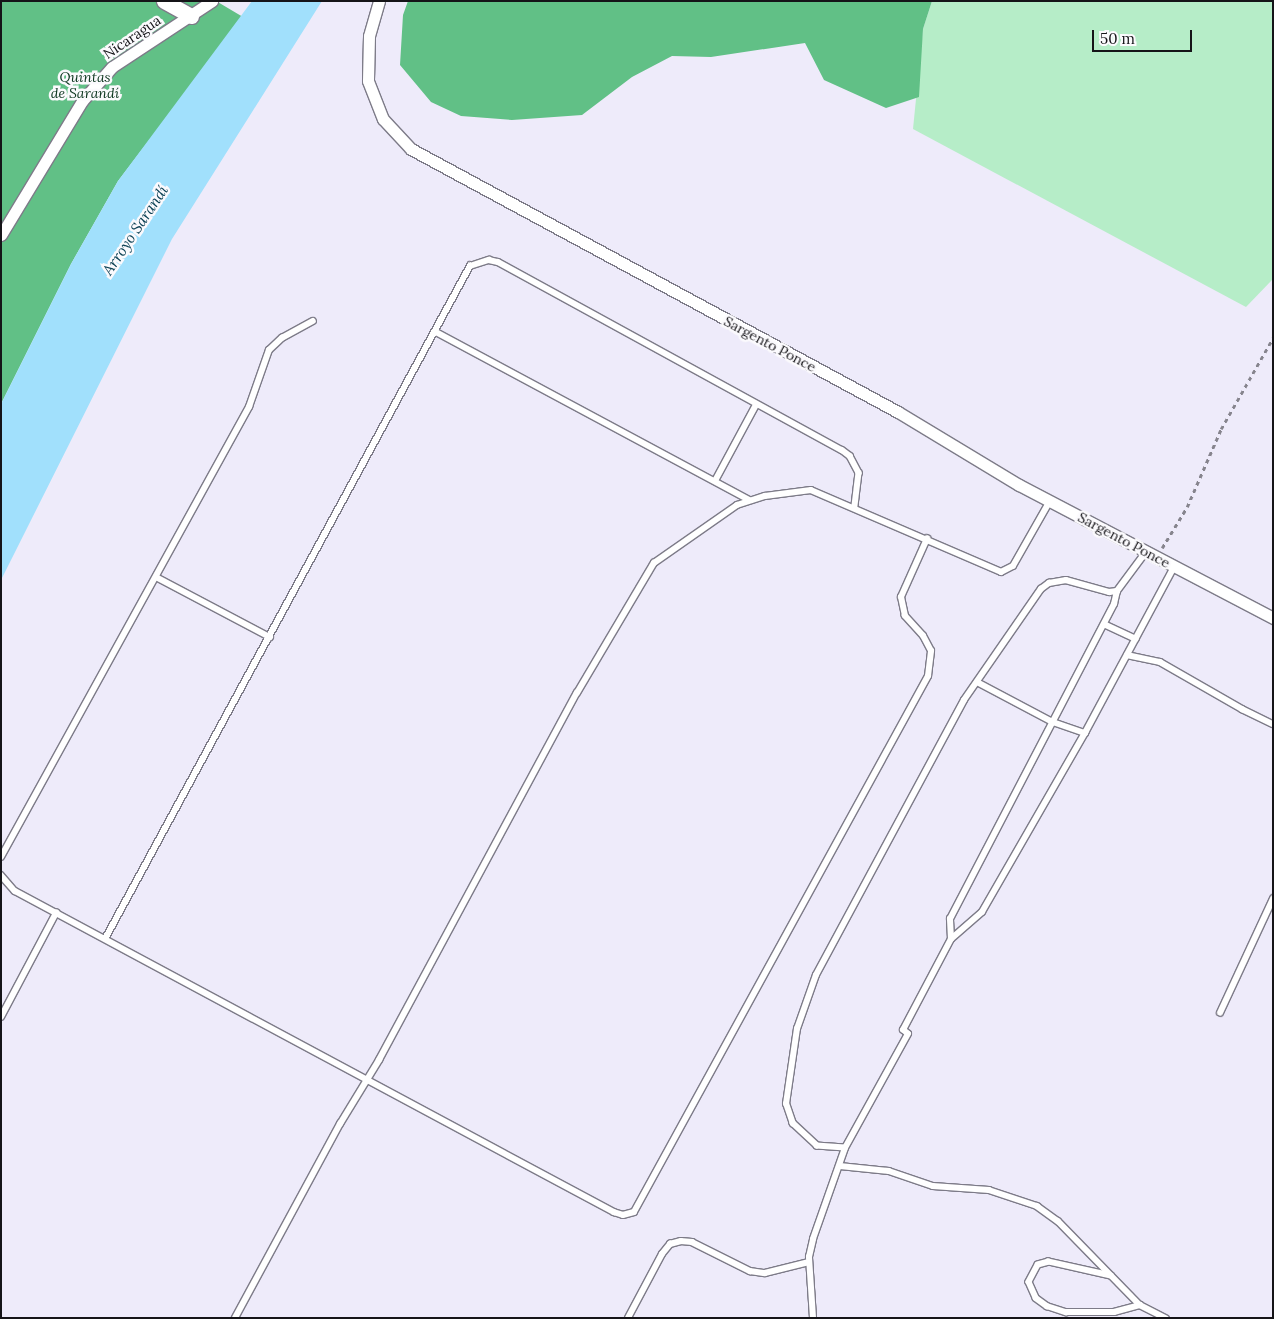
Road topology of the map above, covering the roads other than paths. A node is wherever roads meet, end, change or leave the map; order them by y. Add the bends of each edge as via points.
1 (164, 1) edge
2 (212, 1) edge
3 (379, 1) edge
4 (191, 16) junction
5 (1, 235) edge
6 (313, 321) dead end
7 (436, 332) junction
8 (756, 405) junction
9 (715, 481) junction
10 (749, 500) junction
11 (1050, 501) junction
12 (855, 507) junction
13 (927, 539) junction
14 (1146, 552) junction
15 (1174, 567) junction
16 (156, 577) junction
17 (1117, 591) junction
18 (1273, 618) edge
19 (1104, 624) junction
20 (270, 637) junction
21 (1136, 639) junction
22 (1127, 655) junction
23 (977, 682) junction
24 (1053, 722) junction
25 (1273, 724) edge
26 (1085, 733) junction
27 (1, 857) edge
28 (1, 875) edge
29 (1273, 899) edge
30 (56, 913) junction
31 (104, 939) junction
32 (951, 939) junction
33 (1220, 1013) dead end
34 (1, 1017) edge
35 (367, 1080) junction
36 (846, 1148) junction
37 (840, 1166) junction
38 (809, 1262) junction
39 (1113, 1277) junction
40 (1140, 1305) junction
41 (235, 1318) edge
42 (628, 1318) edge
43 (813, 1318) edge
44 (1166, 1318) edge

1 - 4 street
2 - 4 street, Nicaragua
3 - 11 street, Sargento Ponce via 369,36 368,81 383,119 411,149 898,412
4 - 5 street, Nicaragua via 112,67 82,101
6 - 16 lane via 282,338 269,350 249,407
7 - 8 lane via 470,266 489,260 498,262
7 - 9 lane
7 - 20 lane
8 - 9 lane
8 - 12 lane via 850,456 859,473
9 - 10 lane
10 - 12 lane via 811,490
10 - 35 lane via 664,554 647,572 577,693
11 - 13 lane via 1008,570 992,569
11 - 14 street, Sargento Ponce
12 - 13 lane
13 - 35 lane via 900,597 905,616 923,636 931,651 928,676 634,1212 623,1215 614,1212
14 - 15 street, Sargento Ponce
14 - 17 lane
15 - 18 street, Sargento Ponce
15 - 21 lane
16 - 20 lane
16 - 27 lane
17 - 19 lane
17 - 23 lane via 1109,592 1066,580 1049,583
19 - 21 lane
19 - 24 lane
20 - 31 lane
21 - 22 lane
22 - 25 lane via 1160,662
22 - 26 lane
23 - 24 lane
23 - 36 lane via 927,766 816,975 797,1030 786,1104 788,1116 816,1146
24 - 26 lane
24 - 32 lane via 950,919
26 - 32 lane via 982,912
28 - 30 lane via 16,891
29 - 33 lane
30 - 31 lane
30 - 34 lane
31 - 35 lane
32 - 36 lane via 903,1030 908,1034
35 - 41 lane
36 - 37 lane
37 - 38 lane via 812,1238
37 - 39 lane via 889,1172 932,1186 989,1190 1015,1196 1058,1221
38 - 42 lane via 765,1273 750,1271 692,1242 670,1244
38 - 43 lane
39 - 40 lane
39 - 40 lane via 1049,1262 1038,1265 1030,1282 1036,1298 1047,1306 1066,1312 1114,1312
40 - 44 lane

